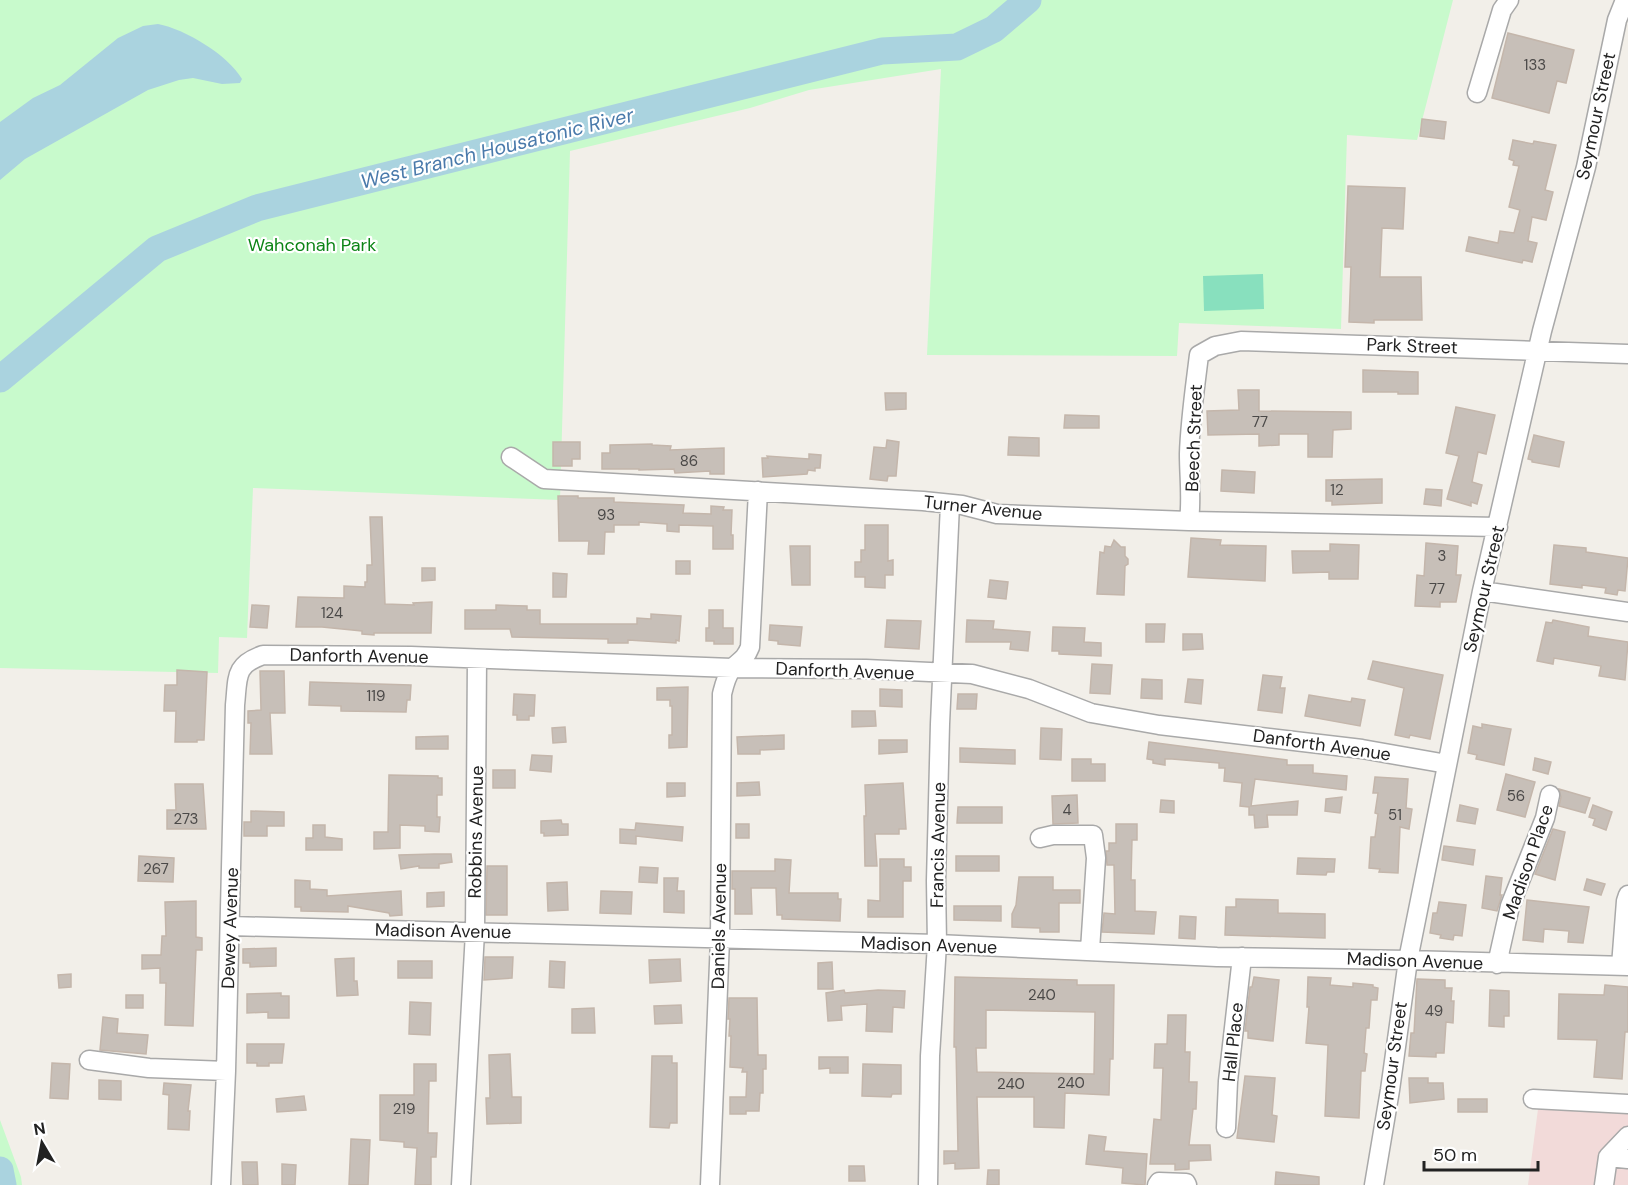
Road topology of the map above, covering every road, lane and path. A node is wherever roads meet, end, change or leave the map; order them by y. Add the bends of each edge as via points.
1 (1509, 0) edge
2 (1625, 0) edge
3 (1477, 93) dead end
4 (1537, 352) junction
5 (1628, 354) edge
6 (1200, 355) joint
7 (511, 457) dead end
8 (758, 491) junction
9 (950, 504) junction
10 (1189, 520) junction
11 (1498, 527) junction
12 (1482, 591) junction
13 (1628, 612) edge
14 (477, 659) junction
15 (732, 668) junction
16 (240, 671) joint
17 (943, 673) junction
18 (1447, 764) junction
19 (1551, 795) dead end
20 (1040, 838) dead end
21 (1628, 895) edge
22 (230, 926) junction
23 (475, 932) junction
24 (720, 939) junction
25 (937, 944) junction
26 (1090, 950) junction
27 (1242, 957) junction
28 (1408, 960) junction
29 (1497, 964) junction
30 (1625, 966) edge
31 (89, 1060) dead end
32 (226, 1071) junction
33 (1533, 1099) dead end
34 (1628, 1104) edge
35 (1226, 1128) dead end
36 (1628, 1136) edge
37 (1608, 1157) junction
38 (1628, 1159) edge
39 (221, 1185) edge
40 (461, 1185) edge
41 (710, 1185) edge
42 (928, 1185) edge
43 (1157, 1185) edge
44 (1187, 1185) edge
45 (1374, 1185) edge
46 (1604, 1185) edge

1 - 3 street via 1502,10
2 - 4 street, Seymour Street
4 - 5 street, Park Street
4 - 6 street, Park Street via 1241,341 1215,346
4 - 11 street, Seymour Street
6 - 10 street, Beech Street via 1192,403
7 - 8 street, Turner Avenue via 544,479
8 - 9 street, Turner Avenue
8 - 15 street, Daniels Avenue via 750,647 745,658
9 - 10 street, Turner Avenue via 997,514
9 - 17 street, Francis Avenue
10 - 11 street, Turner Avenue
11 - 12 street, Seymour Street
12 - 13 street
12 - 18 street, Seymour Street
14 - 15 street, Danforth Avenue
14 - 16 street, Danforth Avenue via 263,655 248,660
14 - 23 street, Robbins Avenue
15 - 17 street, Danforth Avenue
15 - 24 street, Daniels Avenue via 722,694
16 - 22 street, Dewey Avenue via 235,705
17 - 18 street, Danforth Avenue via 972,674 1029,688 1091,713
17 - 25 street, Francis Avenue
18 - 28 street, Seymour Street
19 - 29 street, Madison Place via 1510,906
20 - 26 street via 1093,835 1096,858
21 - 30 street
22 - 23 street, Madison Avenue
22 - 32 street, Dewey Avenue
23 - 24 street, Madison Avenue
23 - 40 street, Robbins Avenue
24 - 25 street, Madison Avenue
24 - 41 street, Daniels Avenue
25 - 26 street, Madison Avenue
25 - 42 street, Francis Avenue
26 - 27 street, Madison Avenue
27 - 28 street, Madison Avenue
27 - 35 street, Hall Place
28 - 29 street, Madison Avenue
28 - 45 street, Seymour Street
29 - 30 street, Madison Avenue
31 - 32 street via 149,1068
32 - 39 street, Dewey Avenue
33 - 34 street
36 - 37 street
37 - 38 street
37 - 46 street
43 - 44 street

